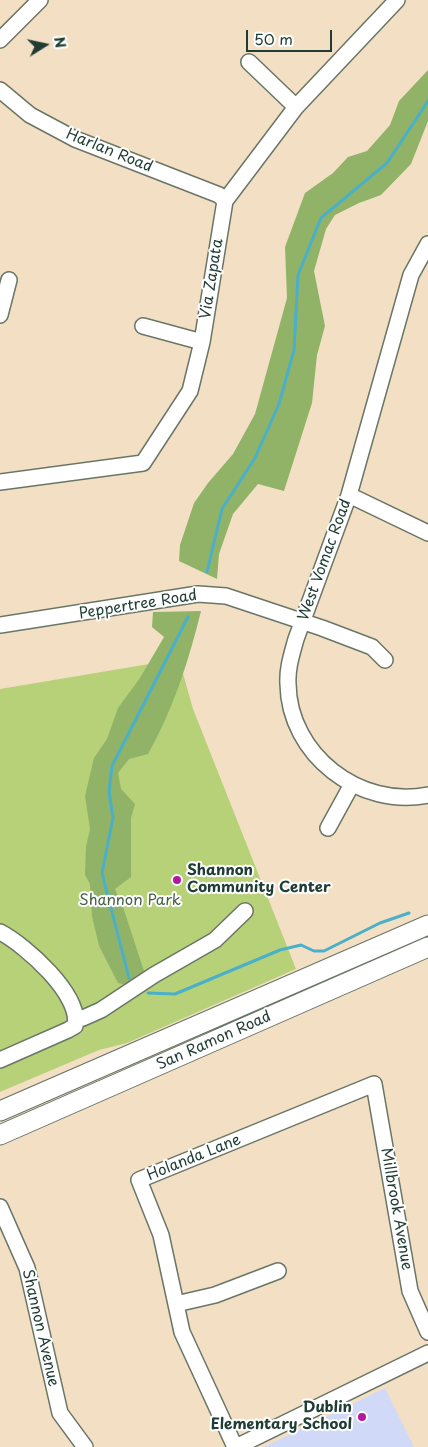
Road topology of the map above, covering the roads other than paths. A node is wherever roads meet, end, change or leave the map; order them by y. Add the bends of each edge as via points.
1 (40, 0) edge
2 (397, 0) edge
3 (0, 40) edge
4 (249, 62) dead end
5 (0, 90) edge
6 (296, 106) junction
7 (225, 201) junction
8 (428, 244) edge
9 (9, 280) dead end
10 (0, 315) edge
11 (143, 326) dead end
12 (202, 342) junction
13 (0, 482) edge
14 (348, 495) junction
15 (428, 533) edge
16 (303, 621) junction
17 (0, 626) edge
18 (384, 660) dead end
19 (351, 786) junction
20 (428, 795) edge
21 (328, 828) dead end
22 (245, 911) dead end
23 (428, 925) edge
24 (0, 932) edge
25 (428, 947) edge
26 (76, 1018) junction
27 (0, 1060) edge
28 (374, 1084) joint
29 (0, 1111) edge
30 (0, 1135) edge
31 (0, 1207) edge
32 (278, 1271) dead end
33 (176, 1304) junction
34 (428, 1332) edge
35 (428, 1353) edge
36 (85, 1447) edge
37 (236, 1447) edge

1 - 3 street
2 - 6 street, Via Zapata
4 - 6 street
5 - 7 street, Harlan Road via 30,115 75,139
6 - 7 street, Via Zapata
7 - 12 street, Via Zapata
8 - 14 street, West Vomac Road via 411,275
9 - 10 street
11 - 12 street
12 - 13 street, Via Zapata via 190,391 144,463
14 - 15 street
14 - 16 street, West Vomac Road
16 - 17 street, Peppertree Road via 226,596 198,594
16 - 18 street, Peppertree Road via 372,647
16 - 19 street, West Vomac Road via 289,662 291,709 314,754
19 - 20 street, West Vomac Road via 392,797
19 - 21 street
22 - 26 street via 215,940 101,1010
23 - 29 main road, San Ramon Road
24 - 26 street via 53,976
25 - 30 main road, San Ramon Road
26 - 27 street via 75,1026 68,1030
28 - 33 street, Holanda Lane via 139,1180 161,1235
28 - 34 street, Millbrook Avenue via 410,1291
31 - 36 street, Shannon Avenue via 27,1268 60,1413
32 - 33 street via 215,1295
33 - 37 street, Holanda Lane via 182,1332
35 - 37 street

